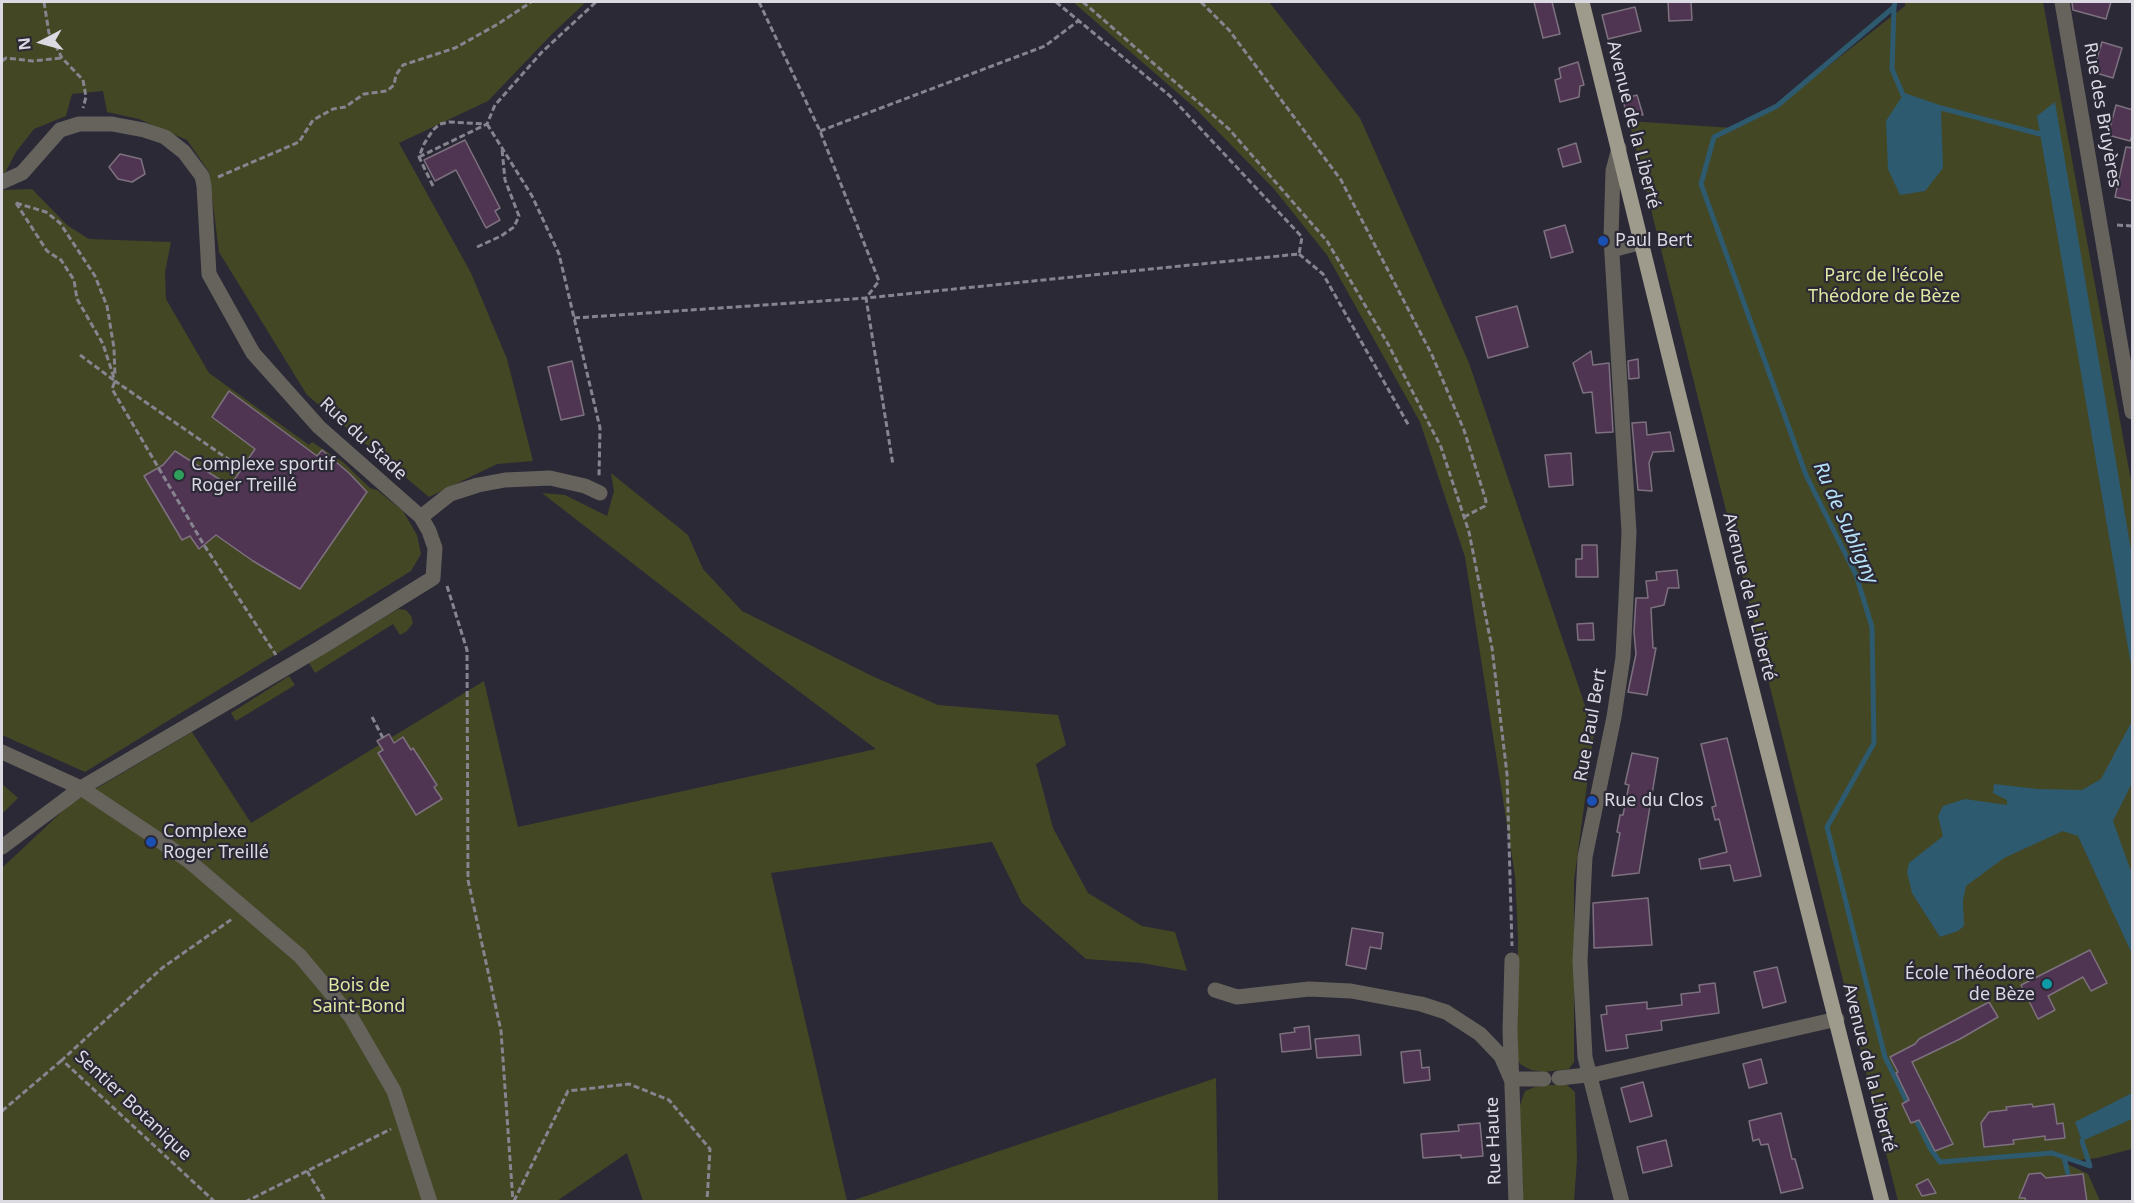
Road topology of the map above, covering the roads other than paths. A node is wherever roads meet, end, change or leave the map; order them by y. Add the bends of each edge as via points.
1 (1582, 2) edge
2 (2062, 2) edge
3 (1619, 148) junction
4 (2, 182) edge
5 (1642, 242) junction
6 (1612, 250) junction
7 (2133, 412) edge
8 (600, 493) road end
9 (421, 517) junction
10 (2, 752) edge
11 (81, 788) junction
12 (2, 847) edge
13 (1512, 960) road end
14 (1215, 990) dead end
15 (1837, 1019) junction
16 (1589, 1075) junction
17 (1511, 1079) junction
18 (430, 1202) edge
19 (1516, 1202) edge
20 (1622, 1202) edge
21 (1882, 1202) edge

1 - 3 main road, Avenue de la Liberté
2 - 7 street, Rue des Bruyères
3 - 5 main road, Avenue de la Liberté
3 - 6 street, Rue Paul Bert via 1613,171
4 - 9 street, Rue du Stade via 22,173 60,130 79,124 144,130 165,137 184,152 202,176 209,274 253,353 319,427
5 - 6 street
5 - 15 main road, Avenue de la Liberté
6 - 16 street, Rue Paul Bert via 1629,532 1623,657 1585,857 1580,961
8 - 9 street via 550,478 506,480 450,494
9 - 11 street, Rue du Stade via 435,548 433,578
10 - 11 street
11 - 12 street
11 - 18 street via 189,861 300,956 351,1017 394,1091
13 - 17 street, Rue Haute
14 - 17 street via 1237,997 1309,989 1351,991 1421,1004 1446,1012 1480,1034 1501,1056
15 - 16 street
15 - 21 main road, Avenue de la Liberté
16 - 17 street
16 - 20 street, Rue Paul Bert
17 - 19 street, Rue Haute

